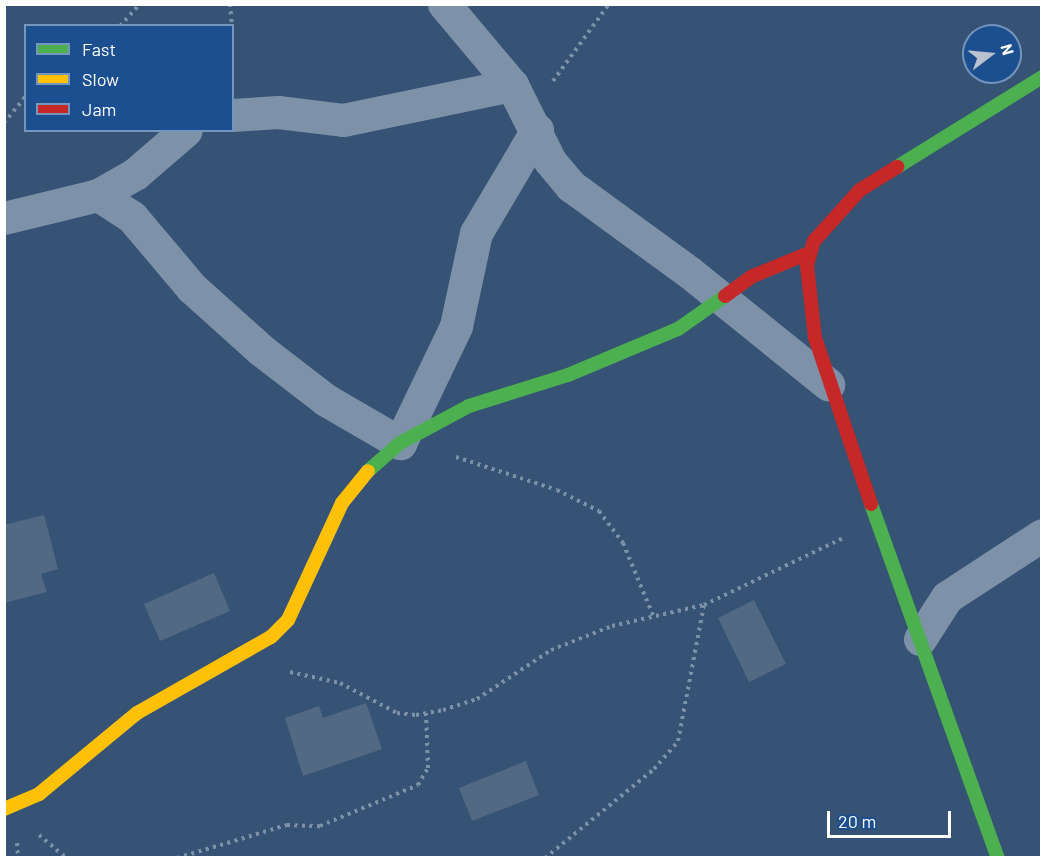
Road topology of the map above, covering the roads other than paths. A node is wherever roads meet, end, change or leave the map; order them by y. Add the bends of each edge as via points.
1 (444, 4) edge
2 (1041, 77) edge
3 (512, 85) junction
4 (234, 115) edge
5 (537, 130) junction
6 (184, 132) edge
7 (98, 195) junction
8 (4, 218) edge
9 (809, 253) junction
10 (722, 300) junction
11 (828, 384) junction
12 (400, 443) junction
13 (1041, 535) edge
14 (920, 639) junction
15 (4, 809) edge
16 (998, 858) edge

1 - 3 street
2 - 9 street via 860,190 831,218
3 - 4 street via 343,120 278,112
3 - 5 street
5 - 10 street via 550,161 579,193
5 - 12 street via 476,233 456,326
6 - 7 street via 135,174
7 - 8 street
7 - 12 street via 132,218 192,288 261,350 326,400
9 - 10 street via 753,276
9 - 11 street via 807,289
10 - 11 street
10 - 12 street via 678,329 568,375 469,406
11 - 14 street via 880,519
12 - 15 street via 366,473 342,503 288,620 271,637 137,713 39,794
13 - 14 street via 947,597
14 - 16 street

